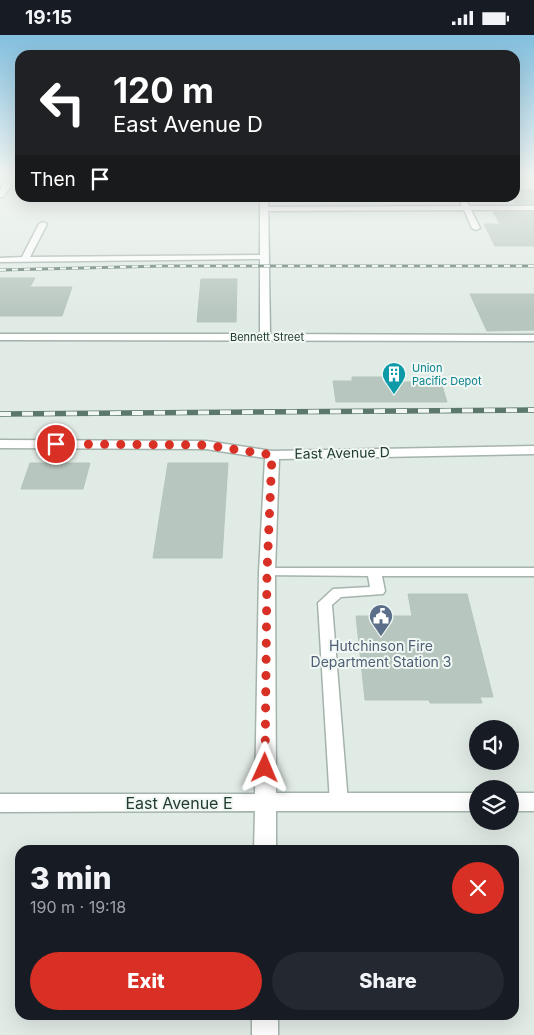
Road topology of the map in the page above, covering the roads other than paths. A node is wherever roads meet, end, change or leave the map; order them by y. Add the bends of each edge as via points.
1 (264, 222) edge
2 (473, 222) edge
3 (43, 224) dead end
4 (476, 228) dead end
5 (265, 257) junction
6 (0, 260) edge
7 (25, 260) junction
8 (0, 337) edge
9 (265, 337) junction
10 (534, 338) edge
11 (0, 444) edge
12 (534, 450) edge
13 (272, 455) junction
14 (267, 572) junction
15 (374, 572) junction
16 (534, 572) edge
17 (469, 802) edge
18 (519, 802) edge
19 (534, 802) edge
20 (0, 803) edge
21 (264, 803) junction
22 (339, 803) junction
23 (265, 845) edge
24 (265, 1020) edge
25 (265, 1035) edge

1 - 5 street
2 - 4 lane
3 - 7 lane
5 - 7 lane
5 - 9 street
6 - 7 lane
8 - 9 street, Bennett Street
9 - 10 street, Bennett Street
11 - 13 street, East Avenue D via 206,445
12 - 13 street, East Avenue D
13 - 14 street
14 - 15 lane
14 - 21 street
15 - 16 lane
15 - 22 lane via 378,591 338,592 324,603
17 - 22 street, East Avenue E
18 - 19 street
20 - 21 street, East Avenue E
21 - 22 street, East Avenue E
21 - 23 street
24 - 25 street

